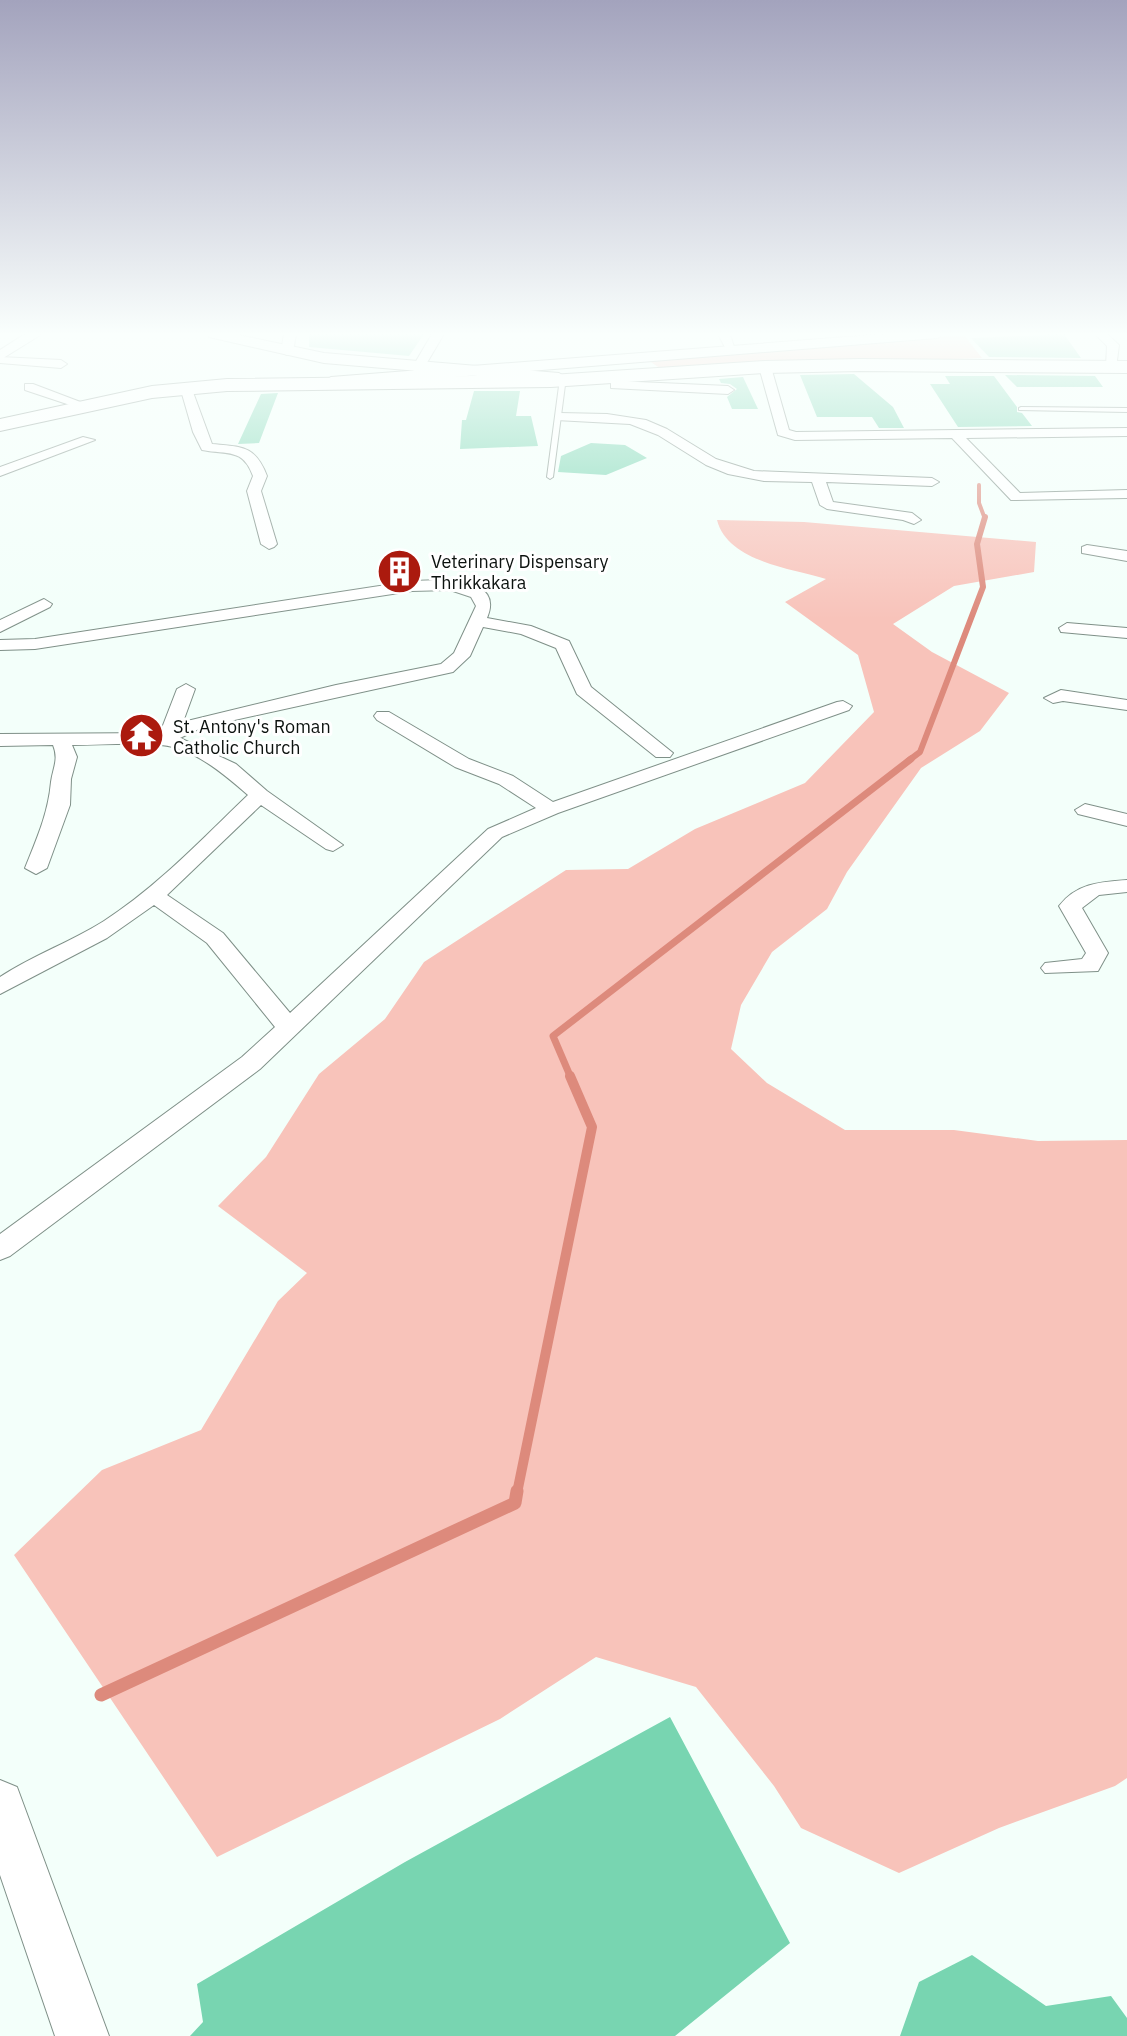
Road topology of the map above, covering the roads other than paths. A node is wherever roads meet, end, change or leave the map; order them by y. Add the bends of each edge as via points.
1 (197, 429) edge
2 (558, 429) edge
3 (656, 429) edge
4 (782, 429) edge
5 (1127, 432) edge
6 (956, 435) junction
7 (88, 440) dead end
8 (0, 472) edge
9 (550, 477) dead end
10 (818, 478) junction
11 (932, 482) dead end
12 (1127, 494) edge
13 (914, 520) dead end
14 (269, 544) dead end
15 (1087, 550) dead end
16 (1127, 556) edge
17 (44, 604) dead end
18 (477, 621) junction
19 (0, 627) edge
20 (1067, 628) dead end
21 (1127, 633) edge
22 (0, 645) edge
23 (186, 689) dead end
24 (1053, 698) dead end
25 (1127, 705) edge
26 (843, 706) dead end
27 (383, 716) dead end
28 (167, 736) junction
29 (60, 739) junction
30 (0, 740) edge
31 (663, 753) dead end
32 (260, 795) junction
33 (551, 809) junction
34 (1085, 810) dead end
35 (1127, 820) edge
36 (333, 845) dead end
37 (36, 868) dead end
38 (1127, 886) edge
39 (153, 895) junction
40 (1053, 968) dead end
41 (0, 987) edge
42 (289, 1028) junction
43 (0, 1249) edge
44 (0, 1804) edge
45 (82, 2036) edge

1 - 14 street via 207,447 242,451 254,460 260,476 254,491
2 - 9 lane
3 - 10 street via 730,471
4 - 6 street via 785,440
5 - 6 street
6 - 12 street via 1016,497
7 - 8 street
10 - 11 street
10 - 13 street via 827,505
15 - 16 street
17 - 19 street
18 - 22 street via 483,599 473,590 412,586
18 - 28 street via 461,656 447,668 250,710
18 - 31 street via 525,630 563,645 583,690
20 - 21 street
23 - 28 street
24 - 25 street
26 - 33 street
27 - 33 street
28 - 29 street
28 - 32 street via 229,768
29 - 30 street
29 - 37 street via 67,757 60,805
32 - 36 street
32 - 39 street
33 - 42 street via 495,833
34 - 35 street
38 - 40 street via 1093,889 1070,906 1097,953 1090,966
39 - 41 street via 87,942
39 - 42 street via 215,938
42 - 43 street via 251,1063
44 - 45 street

